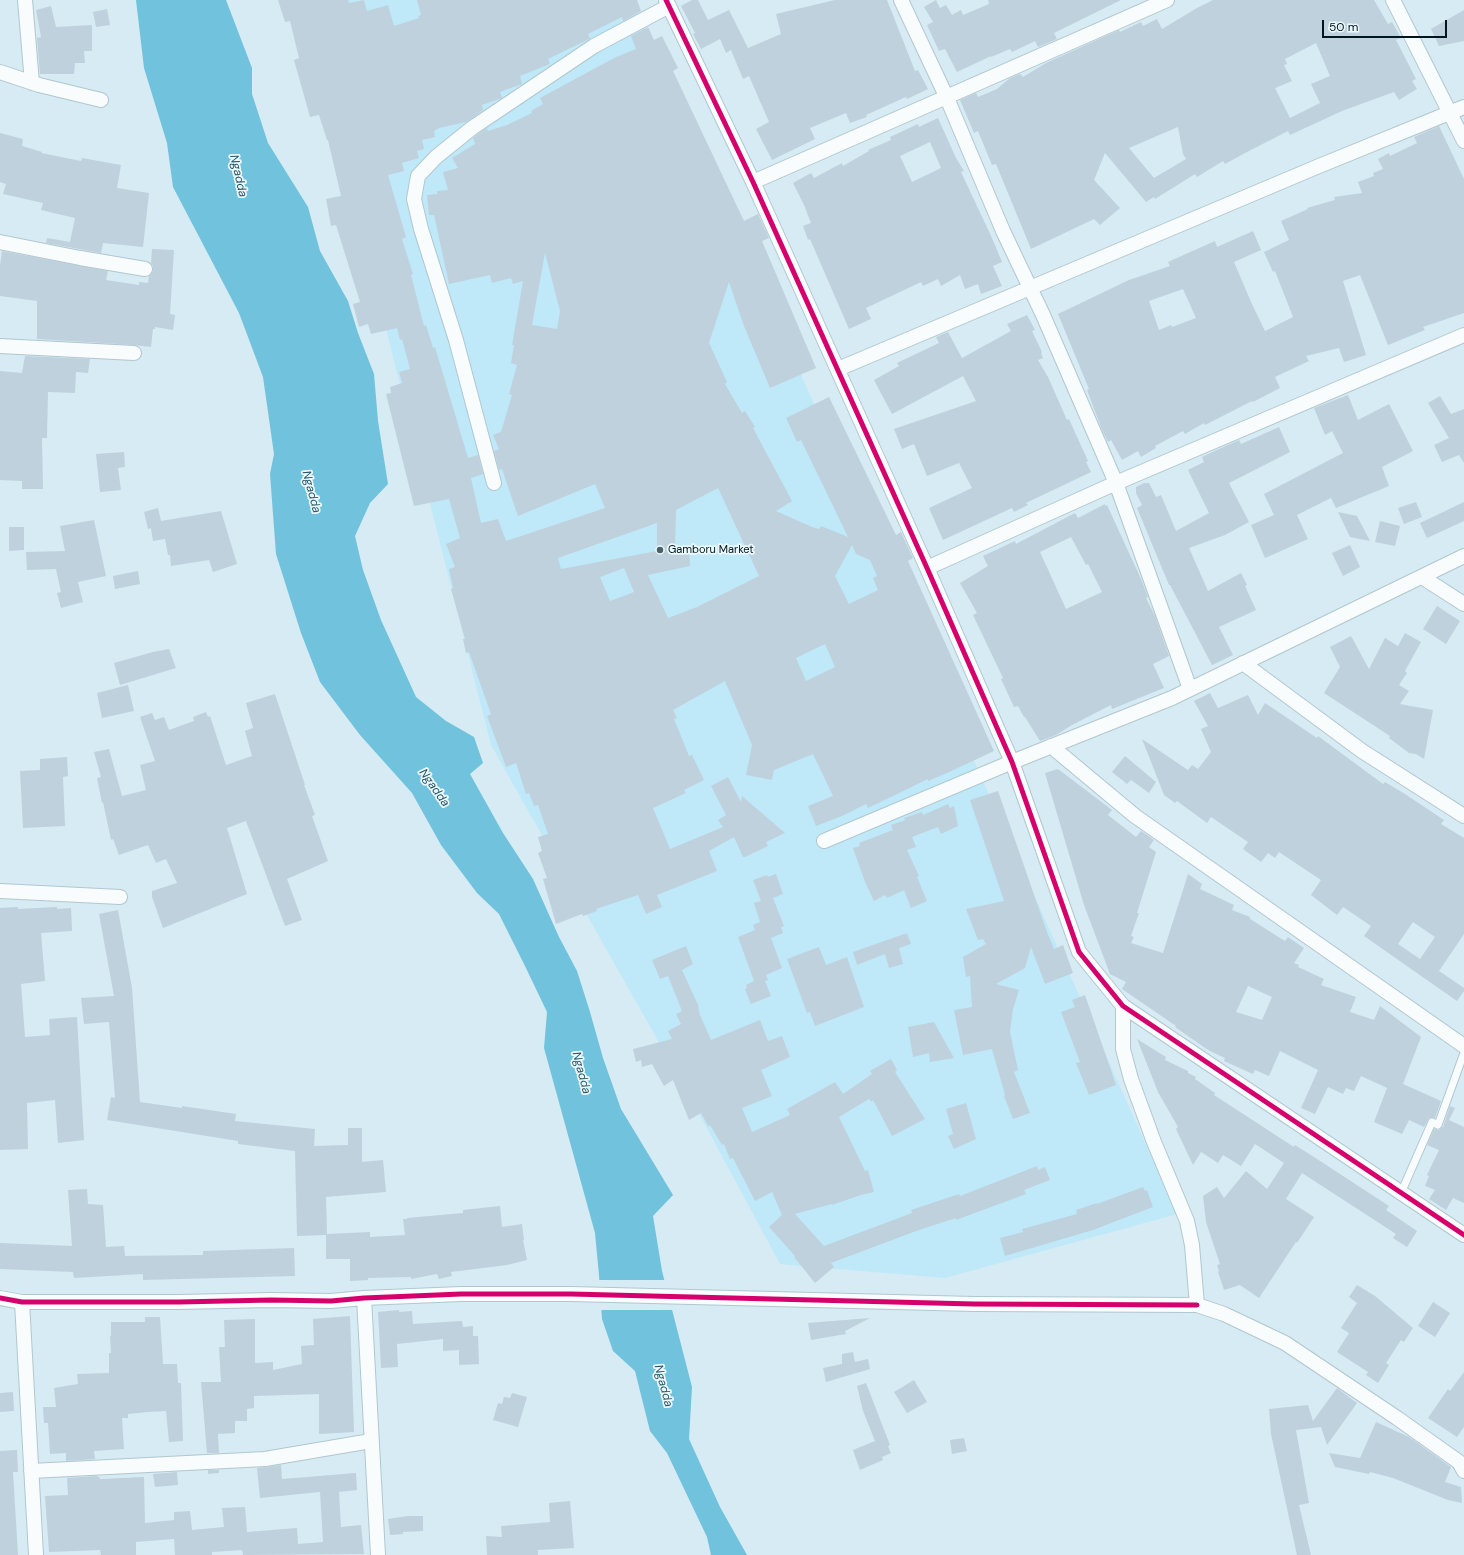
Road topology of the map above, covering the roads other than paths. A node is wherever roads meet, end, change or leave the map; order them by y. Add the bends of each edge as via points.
1 (26, 0) edge
2 (901, 0) edge
3 (1167, 0) edge
4 (1393, 0) edge
5 (668, 3) edge
6 (0, 72) edge
7 (32, 83) junction
8 (947, 98) junction
9 (101, 100) dead end
10 (1464, 107) edge
11 (1450, 114) junction
12 (1464, 141) edge
13 (753, 182) junction
14 (0, 242) edge
15 (145, 269) dead end
16 (1030, 287) junction
17 (1464, 335) edge
18 (0, 346) edge
19 (134, 353) dead end
20 (838, 369) junction
21 (494, 483) dead end
22 (1116, 483) junction
23 (1464, 556) edge
24 (927, 568) junction
25 (1422, 576) junction
26 (1464, 604) edge
27 (1243, 663) junction
28 (1190, 689) junction
29 (1051, 746) junction
30 (1012, 762) junction
31 (1464, 816) edge
32 (824, 841) dead end
33 (0, 891) edge
34 (120, 897) dead end
35 (1123, 1006) junction
36 (1464, 1046) edge
37 (1464, 1053) edge
38 (1401, 1193) junction
39 (1464, 1235) edge
40 (0, 1298) edge
41 (364, 1298) junction
42 (22, 1302) junction
43 (1197, 1305) junction
44 (371, 1441) junction
45 (1464, 1471) edge
46 (31, 1472) junction
47 (36, 1555) edge
48 (378, 1555) edge

1 - 7 street
2 - 8 street
3 - 8 street
4 - 11 street
5 - 13 street
5 - 21 street via 594,46 472,128 436,157 418,176 414,199 421,229 456,340
6 - 7 street
7 - 9 street
8 - 13 street via 884,123
8 - 16 street via 1003,231
10 - 11 street
11 - 12 street
11 - 16 street
13 - 20 street
14 - 15 street
16 - 20 street
16 - 22 street
17 - 22 street
18 - 19 street
20 - 24 street
22 - 24 street
22 - 28 street
23 - 25 street
24 - 30 street
25 - 26 street
25 - 27 street
27 - 28 street
27 - 31 street via 1362,751
28 - 29 street
29 - 30 street
29 - 36 street via 1135,816
30 - 32 street
30 - 35 street via 1079,952
33 - 34 street
35 - 38 street
35 - 43 street via 1123,1049 1131,1079 1187,1221 1192,1244
37 - 38 lane via 1438,1125 1432,1122
38 - 39 street
40 - 42 street
41 - 42 street via 331,1301
41 - 43 street via 461,1294 571,1294 974,1304
41 - 44 street
42 - 46 street
43 - 45 street via 1224,1314 1285,1343 1459,1462
44 - 46 street via 265,1459
44 - 48 street
46 - 47 street

